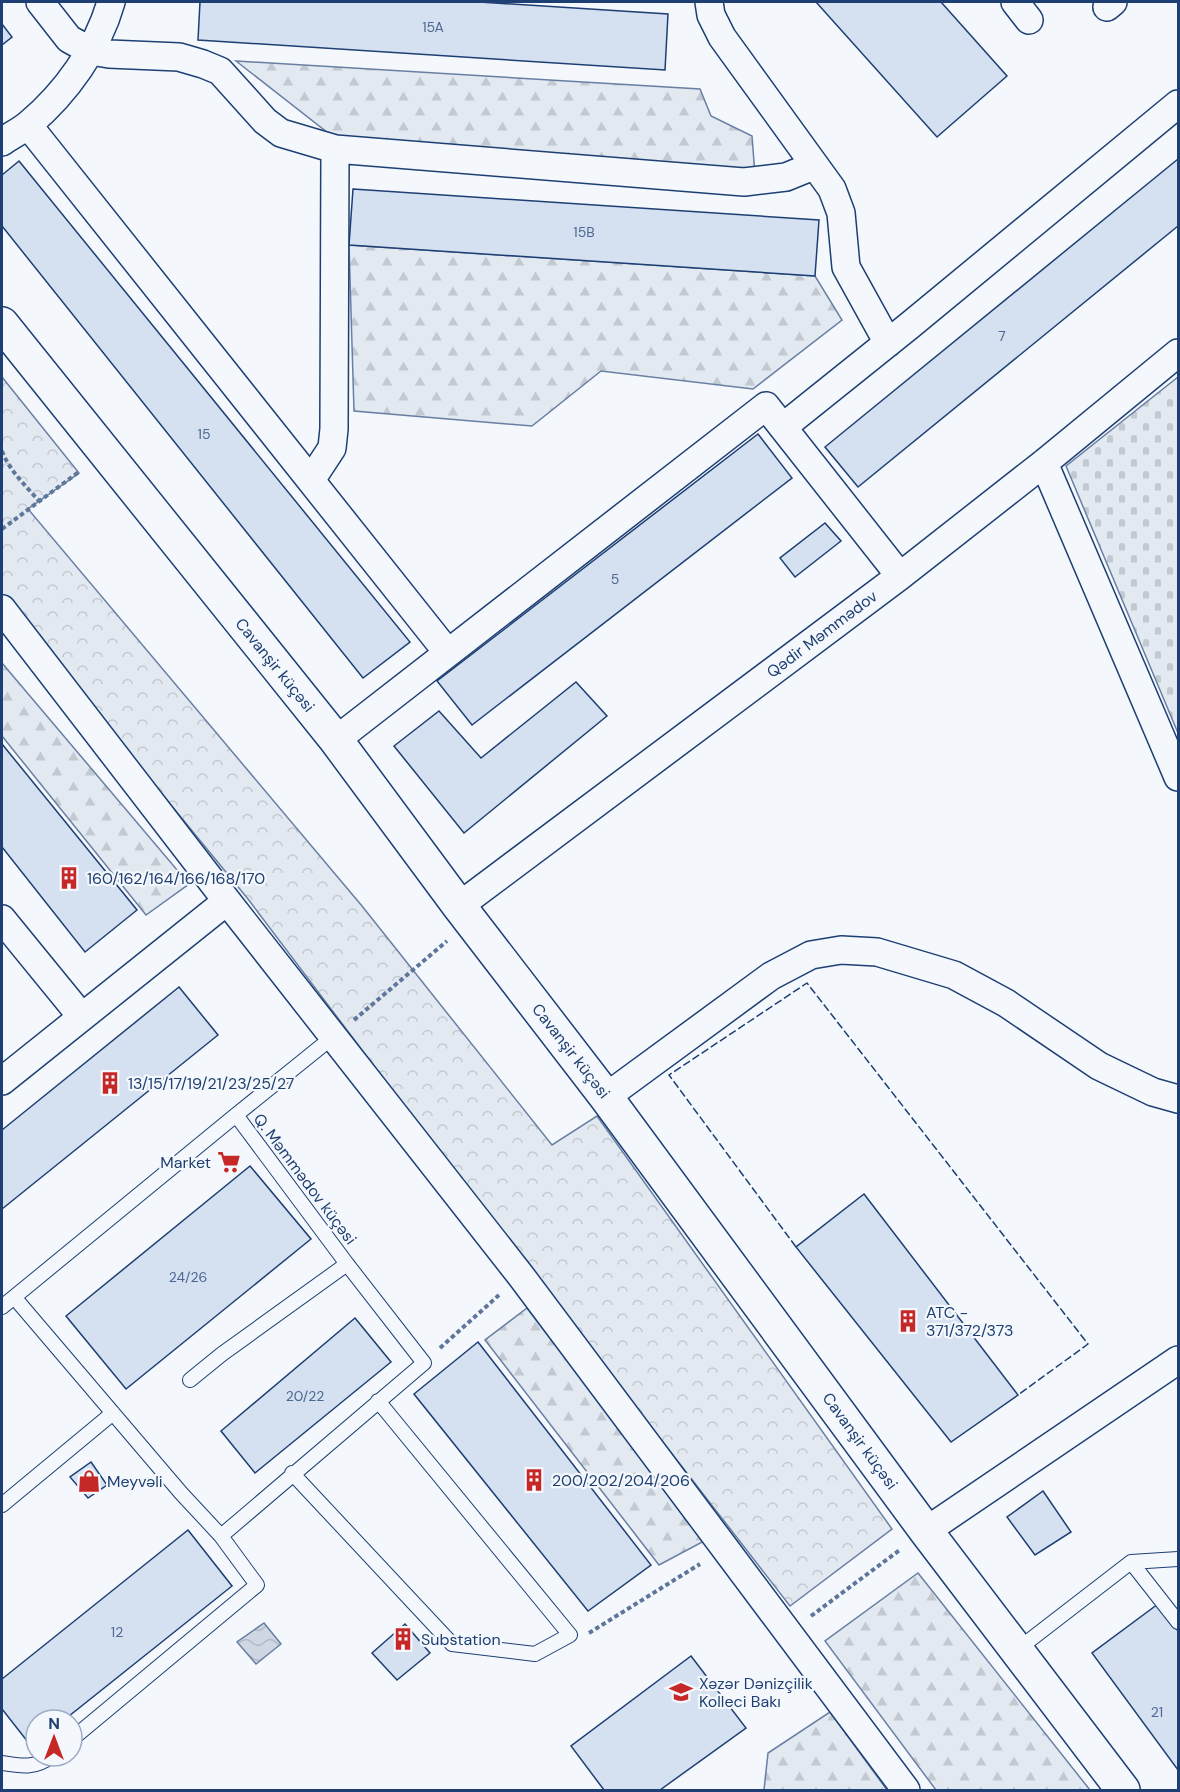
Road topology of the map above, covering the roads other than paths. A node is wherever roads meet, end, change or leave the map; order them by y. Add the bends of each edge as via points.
1 (40, 2) edge
2 (111, 2) edge
3 (709, 2) edge
4 (91, 51) junction
5 (1179, 104) edge
6 (28, 125) junction
7 (2, 142) edge
8 (335, 149) junction
9 (813, 166) junction
10 (2, 324) edge
11 (888, 343) junction
12 (1179, 353) edge
13 (783, 427) junction
14 (1044, 463) junction
15 (310, 480) junction
16 (900, 576) junction
17 (2, 609) edge
18 (448, 653) junction
19 (336, 740) junction
20 (1179, 777) edge
21 (227, 901) junction
22 (2, 919) edge
23 (457, 920) junction
24 (82, 1017) junction
25 (334, 1036) junction
26 (2, 1081) edge
27 (606, 1097) junction
28 (1179, 1100) edge
29 (236, 1115) junction
30 (347, 1264) junction
31 (14, 1297) junction
32 (2, 1307) edge
33 (1174, 1368) edge
34 (190, 1380) dead end
35 (378, 1401) junction
36 (113, 1413) junction
37 (292, 1473) junction
38 (2, 1505) edge
39 (926, 1531) junction
40 (221, 1536) junction
41 (1179, 1559) edge
42 (1131, 1562) junction
43 (1179, 1622) edge
44 (1017, 1650) junction
45 (84, 1729) edge
46 (2, 1763) edge
47 (24, 1766) edge
48 (906, 1791) edge
49 (1123, 1791) edge

1 - 4 street via 69,39
2 - 4 street
3 - 9 street via 722,37
4 - 6 street
4 - 8 street via 179,57 203,64 219,71 281,133
5 - 11 street
6 - 7 street
6 - 15 street
8 - 9 street via 744,182 786,177
8 - 15 street via 334,429 332,448
9 - 11 street via 837,200 846,267
10 - 19 street, Cavanşir küçəsi
11 - 13 street
12 - 14 street, Qədir Məmmədov
13 - 16 street
13 - 18 street via 766,406
14 - 16 street, Qədir Məmmədov
14 - 20 street
15 - 18 street
16 - 23 street, Qədir Məmmədov
17 - 21 street
18 - 19 street
19 - 23 street, Cavanşir küçəsi
21 - 24 street
21 - 25 street
22 - 24 street
23 - 27 street, Cavanşir küçəsi
24 - 26 street
25 - 29 lane
25 - 48 street via 520,1276
27 - 28 street via 771,976 811,955 841,950 877,952 954,975 1006,1003 1099,1066
27 - 39 street, Cavanşir küçəsi
29 - 30 lane, Q. Məmmədov küçəsi
29 - 31 lane, Q. Məmmədov küçəsi
30 - 34 lane, Q. Məmmədov küçəsi
30 - 35 lane via 424,1363
31 - 32 lane, Q. Məmmədov küçəsi
31 - 36 lane
33 - 39 street
35 - 37 lane
35 - 37 lane via 570,1635 535,1654 452,1644
36 - 38 lane
36 - 40 lane
37 - 40 lane
39 - 44 street, Cavanşir küçəsi
40 - 45 lane via 257,1585
41 - 42 lane
42 - 43 lane
42 - 44 lane
44 - 49 street, Cavanşir küçəsi
46 - 47 lane

